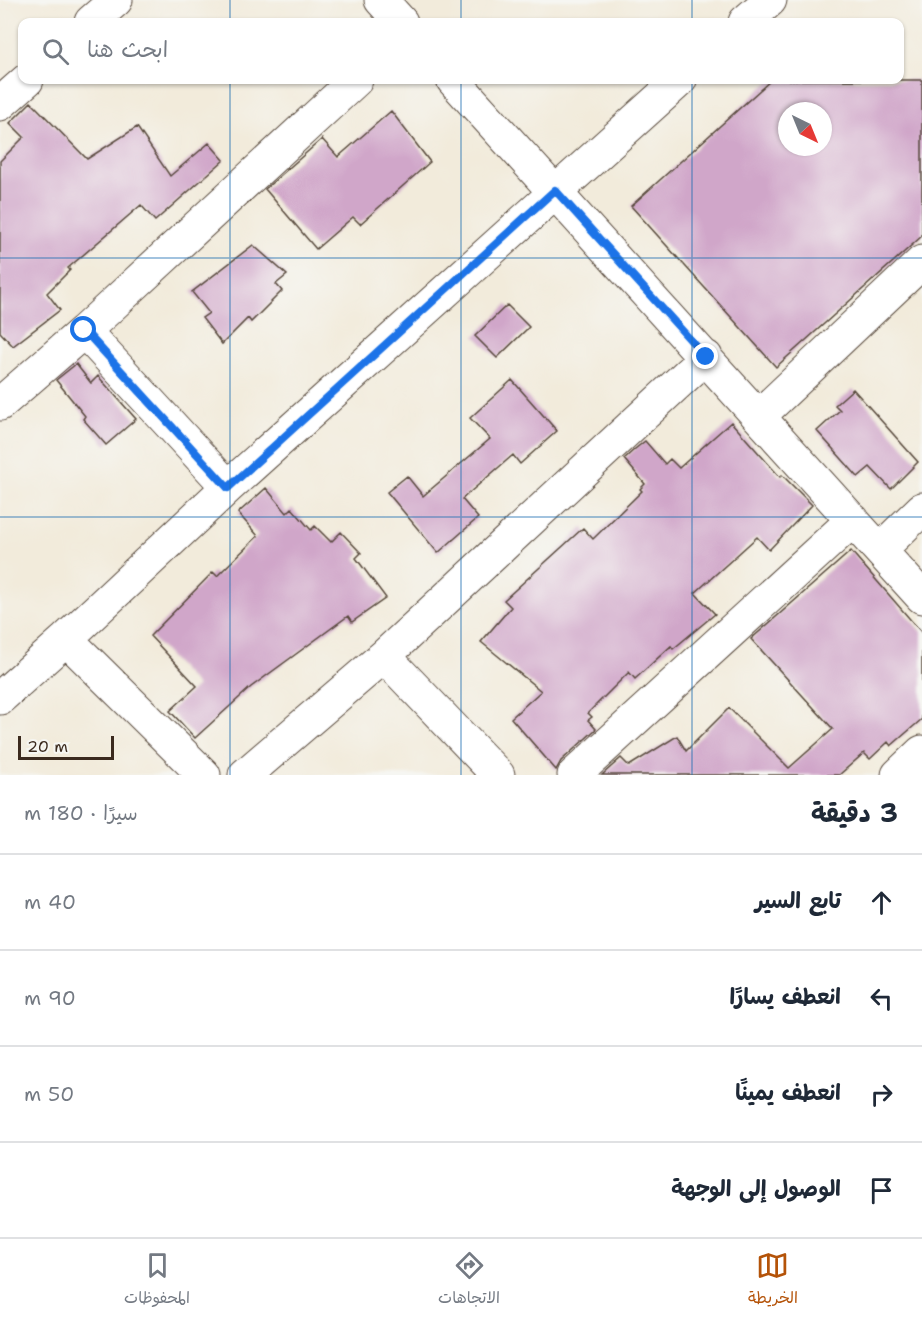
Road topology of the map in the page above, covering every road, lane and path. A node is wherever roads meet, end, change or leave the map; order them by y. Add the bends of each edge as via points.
1 (116, 0) edge
2 (770, 0) edge
3 (96, 18) edge
4 (750, 18) edge
5 (22, 84) edge
6 (352, 84) edge
7 (457, 84) edge
8 (675, 84) edge
9 (0, 104) edge
10 (555, 190) junction
11 (922, 262) edge
12 (84, 330) junction
13 (706, 357) junction
14 (0, 404) edge
15 (759, 416) junction
16 (228, 488) junction
17 (922, 509) edge
18 (853, 520) junction
19 (880, 549) junction
20 (922, 597) edge
21 (66, 639) junction
22 (384, 656) junction
23 (0, 698) edge
24 (922, 752) edge
25 (204, 775) edge
26 (245, 775) edge
27 (498, 775) edge
28 (574, 775) edge
29 (898, 775) edge

1 - 3 street
2 - 4 street
5 - 9 street
6 - 12 street
7 - 10 street
8 - 10 street
10 - 13 street
10 - 16 street
11 - 15 street
12 - 14 street
12 - 16 street
13 - 15 street
13 - 22 street
15 - 18 street
16 - 21 street
17 - 19 street
18 - 19 street
18 - 28 street
19 - 20 street
21 - 23 street
21 - 25 street
22 - 26 street
22 - 27 street
24 - 29 street

